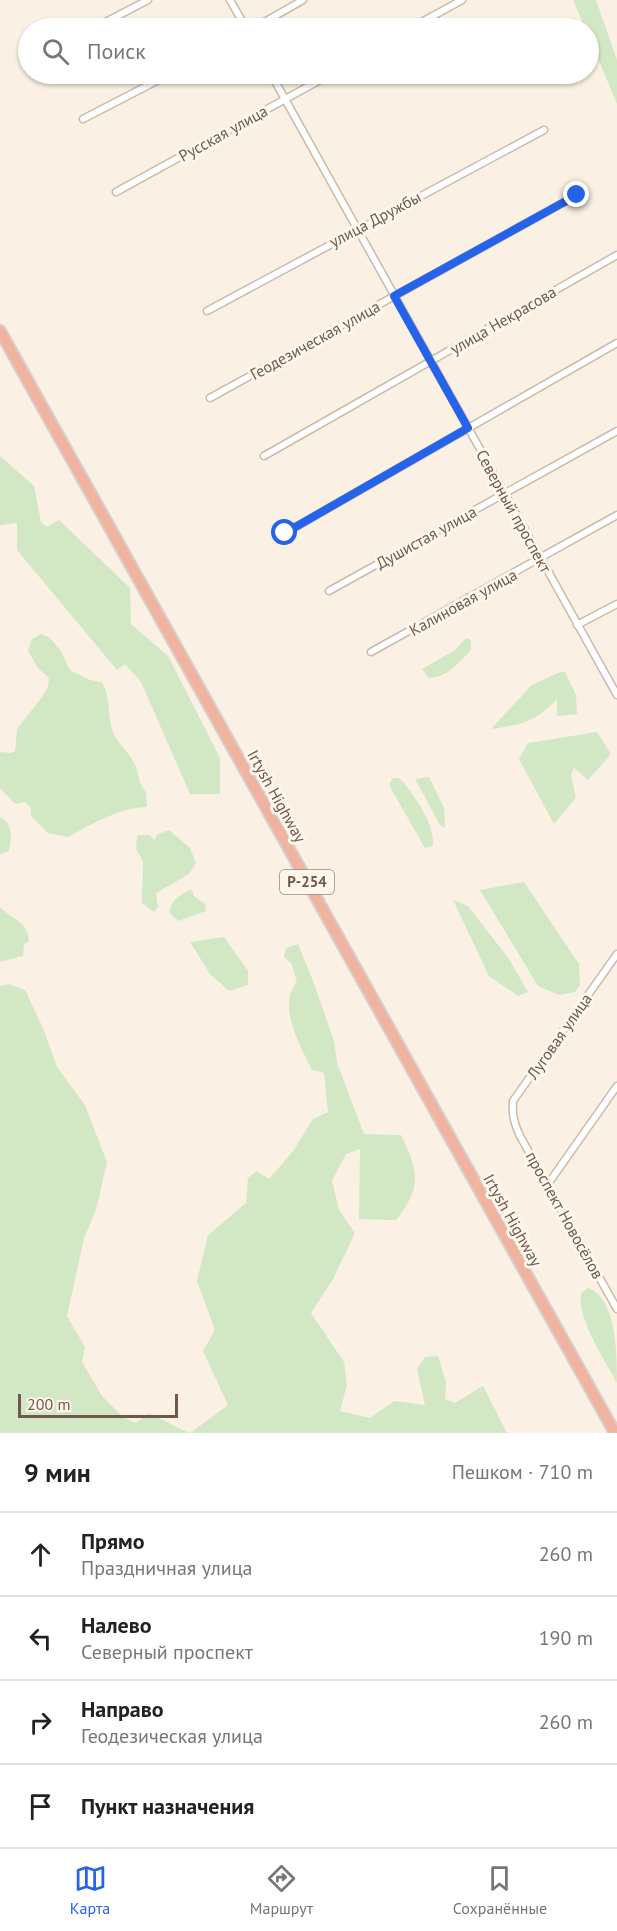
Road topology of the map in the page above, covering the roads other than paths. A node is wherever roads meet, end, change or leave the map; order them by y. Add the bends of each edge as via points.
1 (148, 0) edge
2 (230, 0) edge
3 (303, 0) edge
4 (462, 0) edge
5 (113, 18) edge
6 (240, 18) edge
7 (272, 18) edge
8 (429, 18) edge
9 (151, 84) edge
10 (277, 84) edge
11 (313, 84) edge
12 (285, 99) junction
13 (83, 119) dead end
14 (544, 130) dead end
15 (116, 192) dead end
16 (577, 195) dead end
17 (356, 228) junction
18 (617, 255) edge
19 (394, 296) junction
20 (207, 311) dead end
21 (0, 331) edge
22 (617, 343) edge
23 (431, 361) junction
24 (210, 399) dead end
25 (468, 428) junction
26 (617, 431) edge
27 (264, 456) dead end
28 (504, 494) junction
29 (617, 515) edge
30 (285, 533) dead end
31 (540, 559) junction
32 (329, 591) dead end
33 (617, 604) edge
34 (577, 625) junction
35 (371, 652) dead end
36 (617, 695) edge
37 (617, 954) edge
38 (617, 1086) edge
39 (513, 1121) joint
40 (548, 1184) junction
41 (617, 1309) edge
42 (615, 1433) edge

1 - 5 street
2 - 6 street
3 - 7 street
4 - 8 street
9 - 13 street
10 - 12 street, Северный проспект
11 - 12 street, Русская улица
12 - 15 street, Русская улица
12 - 17 street, Северный проспект
14 - 17 street, улица Дружбы
16 - 19 street, Геодезическая улица
17 - 19 street, Северный проспект
17 - 20 street, улица Дружбы
18 - 23 street, улица Некрасова
19 - 23 street, Северный проспект
19 - 24 street, Геодезическая улица
21 - 42 highway, Irtysh Highway / Р-254
22 - 25 street
23 - 25 street, Северный проспект
23 - 27 street, улица Некрасова
25 - 28 street, Северный проспект
25 - 30 street
26 - 28 street, Душистая улица
28 - 31 street, Северный проспект
28 - 32 street, Душистая улица
29 - 31 street, Калиновая улица
31 - 34 street, Северный проспект
31 - 35 street, Калиновая улица
33 - 34 street
34 - 36 street, Северный проспект
37 - 39 street, Луговая улица via 513,1101
38 - 40 street
39 - 40 street, проспект Новосёлов
40 - 41 street, проспект Новосёлов

